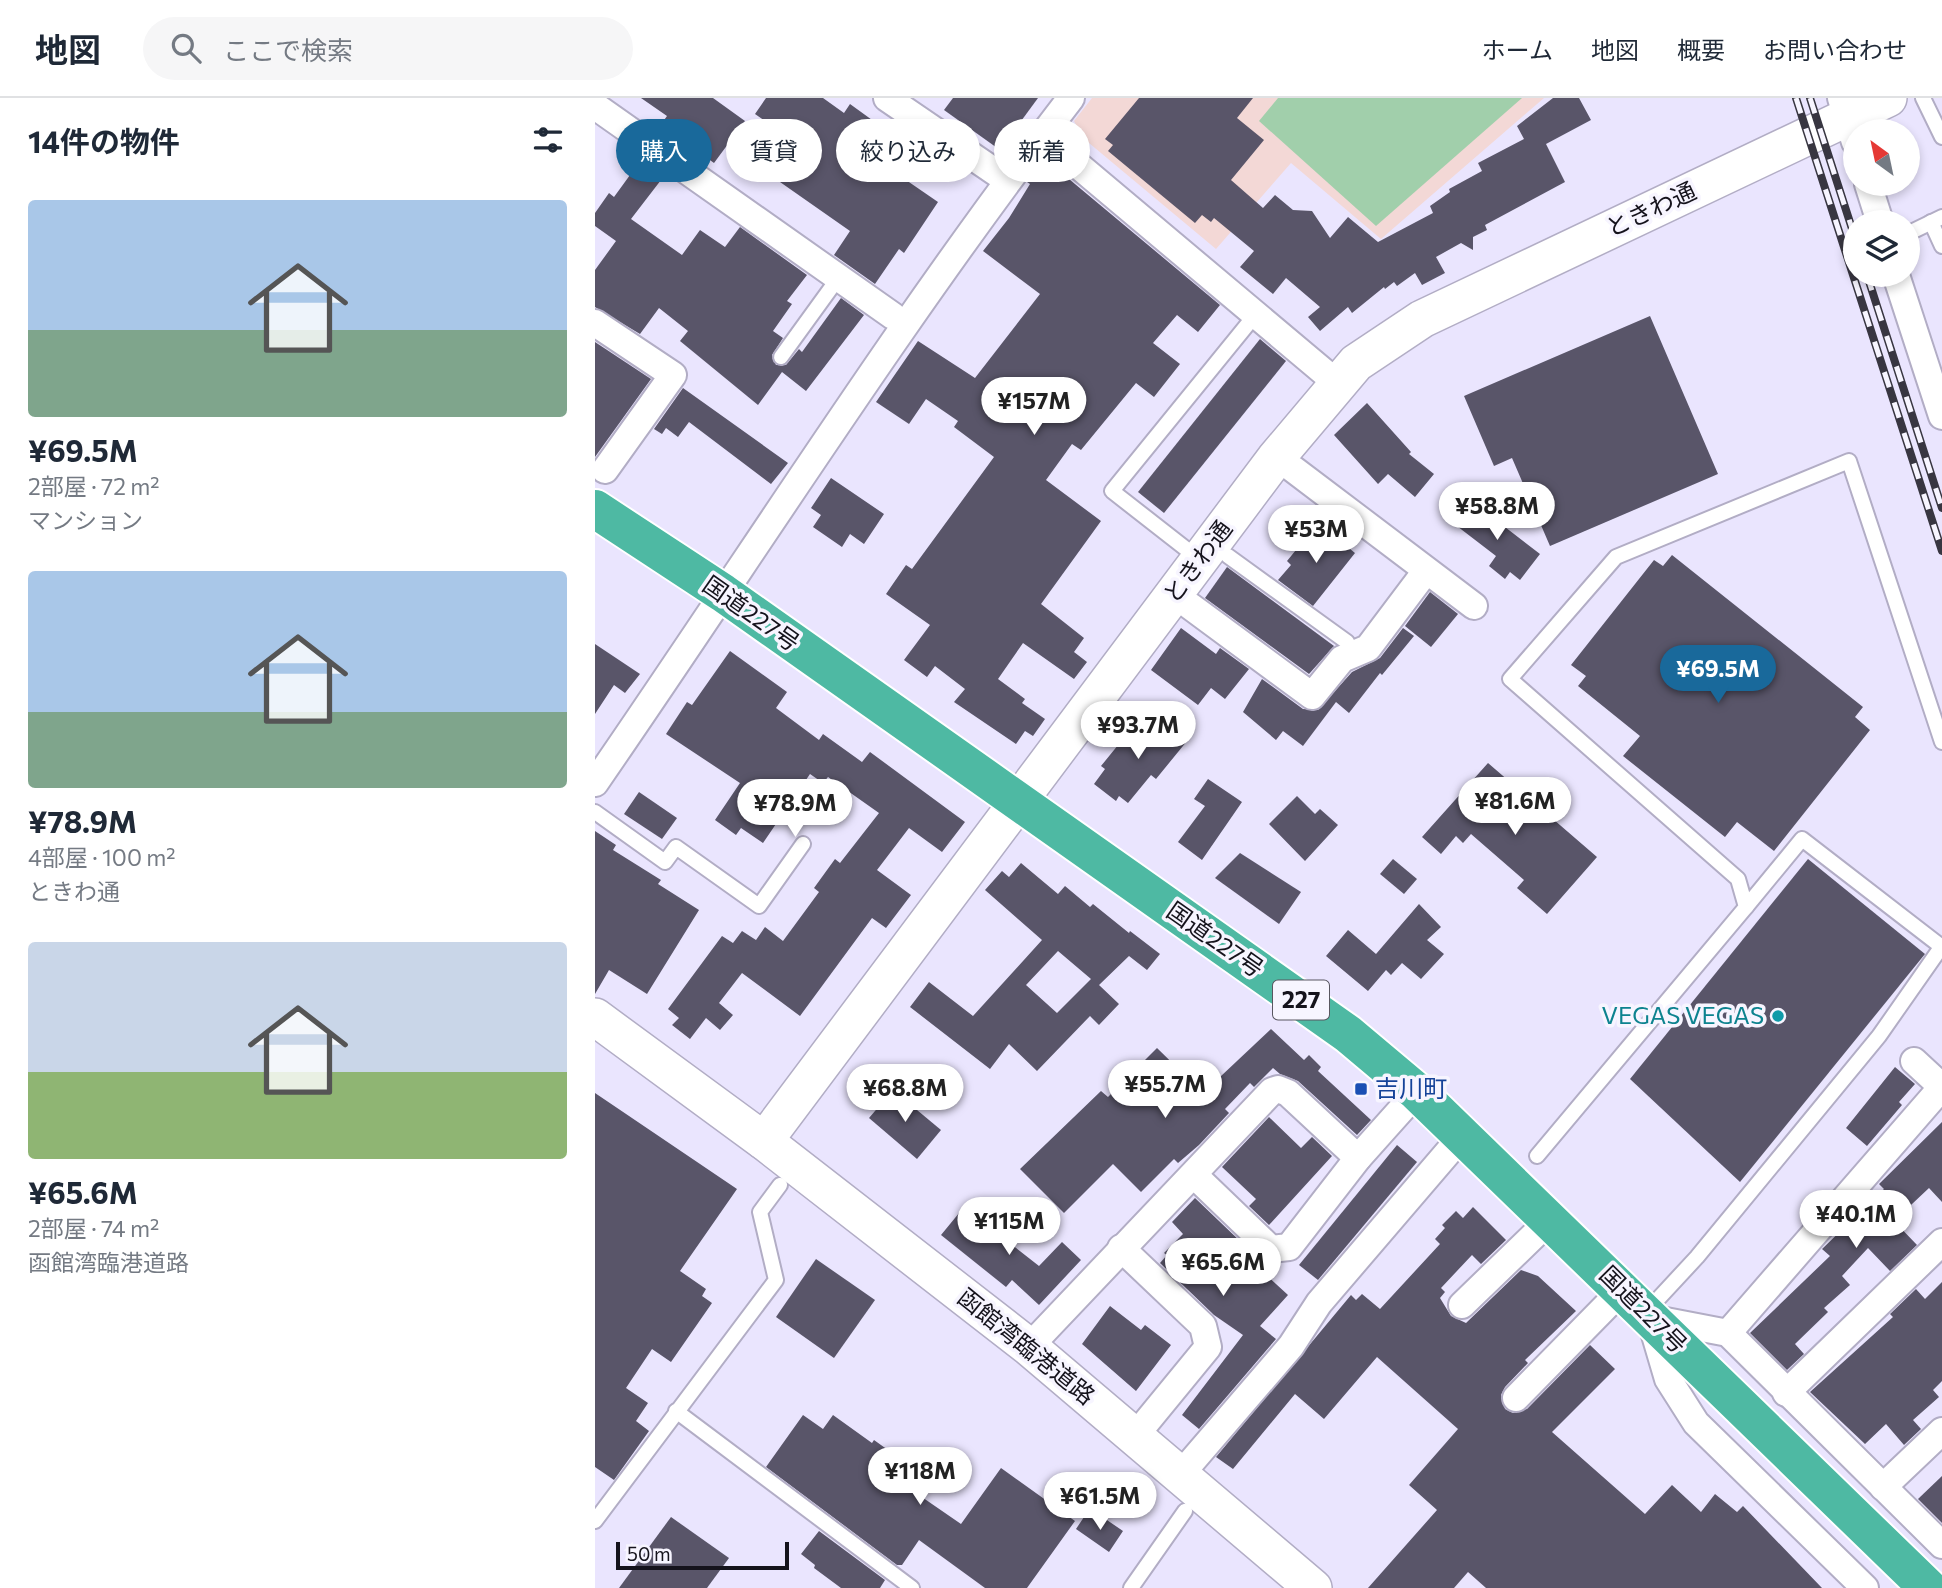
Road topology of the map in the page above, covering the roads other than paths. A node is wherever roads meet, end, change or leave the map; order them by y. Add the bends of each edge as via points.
1 (887, 98) edge
2 (1071, 98) edge
3 (1888, 98) edge
4 (1923, 98) edge
5 (595, 106) edge
6 (1055, 119) edge
7 (1848, 119) edge
8 (1843, 121) edge
9 (1942, 137) edge
10 (994, 171) edge
11 (1090, 175) edge
12 (1006, 182) edge
13 (1936, 220) edge
14 (1920, 228) edge
15 (1942, 246) edge
16 (839, 277) junction
17 (1900, 287) edge
18 (1256, 314) junction
19 (893, 316) dead end
20 (595, 323) edge
21 (781, 357) dead end
22 (1337, 383) junction
23 (1942, 416) edge
24 (605, 470) dead end
25 (1293, 470) dead end
26 (595, 509) edge
27 (1214, 558) junction
28 (1426, 570) junction
29 (723, 593) junction
30 (1190, 606) dead end
31 (1474, 606) dead end
32 (1354, 654) junction
33 (1942, 742) edge
34 (595, 783) edge
35 (1018, 801) junction
36 (595, 812) edge
37 (803, 844) dead end
38 (1746, 908) junction
39 (1942, 946) edge
40 (595, 1017) edge
41 (1914, 1061) dead end
42 (1417, 1092) junction
43 (1462, 1136) junction
44 (764, 1141) junction
45 (1537, 1156) dead end
46 (1358, 1158) junction
47 (1194, 1175) junction
48 (780, 1185) dead end
49 (1550, 1220) junction
50 (1942, 1242) edge
51 (1121, 1248) junction
52 (1462, 1305) dead end
53 (1639, 1307) junction
54 (1728, 1333) junction
55 (1029, 1347) junction
56 (1786, 1393) junction
57 (1516, 1398) dead end
58 (676, 1411) junction
59 (1942, 1432) edge
60 (1135, 1436) junction
61 (1181, 1474) junction
62 (1883, 1487) junction
63 (1185, 1511) dead end
64 (595, 1521) edge
65 (1942, 1545) edge
66 (912, 1588) edge
67 (1131, 1588) edge
68 (1313, 1588) edge
69 (1865, 1588) edge
70 (1928, 1588) edge

1 - 10 street
2 - 6 street
3 - 7 street, ときわ通
4 - 9 lane
5 - 16 street
8 - 22 street, ときわ通 via 1422,319 1378,345
11 - 18 street
12 - 29 street
13 - 14 lane
13 - 15 lane
16 - 19 street
16 - 21 lane
17 - 23 street
18 - 22 street
18 - 27 lane via 1112,491
20 - 24 street via 673,375
22 - 27 street, ときわ通
25 - 28 street
26 - 29 highway, 国道227号 / 227
27 - 32 lane via 1347,642
27 - 35 street, ときわ通
28 - 31 street
28 - 32 street via 1368,648
29 - 34 street
29 - 35 highway, 国道227号 / 227
30 - 32 street via 1312,696 1342,659
33 - 38 lane via 1849,461 1616,557 1510,679 1738,879
35 - 42 highway, 国道227号 / 227 via 1348,1034
35 - 44 street, ときわ通
36 - 37 lane via 665,862 676,847 759,906
38 - 39 lane via 1803,839
38 - 45 lane
39 - 53 lane via 1879,1037 1697,1257
40 - 44 street, 函館湾臨港道路
41 - 54 street via 1942,1087
42 - 43 highway, 国道227号 / 227
42 - 46 street
43 - 49 highway, 国道227号 / 227
43 - 61 street
44 - 55 street, 函館湾臨港道路
46 - 47 street via 1288,1093 1278,1089
46 - 47 street via 1289,1247 1276,1250
47 - 51 street
48 - 58 lane via 760,1212 776,1280
49 - 52 street
49 - 53 highway, 国道227号 / 227
50 - 56 street
51 - 55 street
51 - 60 street via 1203,1326 1209,1340
53 - 54 street
53 - 57 street
53 - 69 street via 1668,1379 1696,1423
53 - 70 highway, 国道227号 / 227
54 - 56 street
55 - 60 street, 函館湾臨港道路
56 - 62 street
58 - 64 lane
58 - 66 lane
59 - 62 street
60 - 61 street, 函館湾臨港道路
61 - 68 street, 函館湾臨港道路
62 - 65 street
63 - 67 lane

